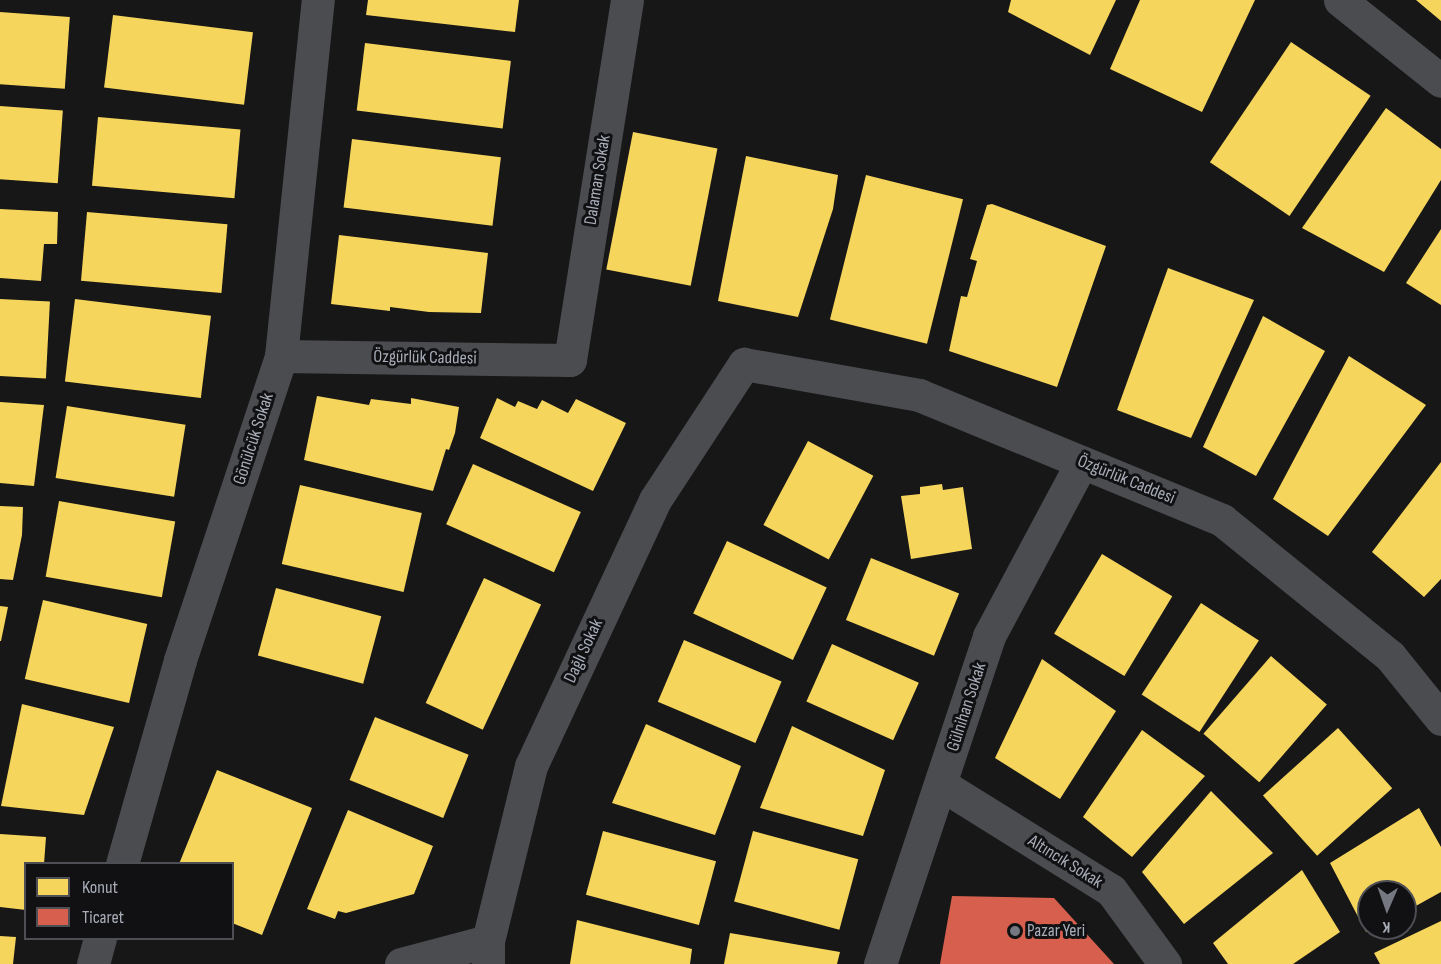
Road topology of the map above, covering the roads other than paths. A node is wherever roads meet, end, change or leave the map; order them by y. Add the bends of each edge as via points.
1 (318, 0) edge
2 (627, 0) edge
3 (1340, 0) edge
4 (1441, 81) edge
5 (281, 356) junction
6 (570, 360) joint
7 (744, 364) joint
8 (1082, 462) junction
9 (1441, 720) edge
10 (942, 785) junction
11 (123, 862) edge
12 (100, 940) edge
13 (488, 952) edge
14 (93, 964) edge
15 (401, 964) edge
16 (880, 964) edge
17 (1165, 964) edge

1 - 5 street, Gönülcük Sokak
2 - 6 street, Dalaman Sokak
3 - 4 street
5 - 6 street, Özgürlük Caddesi
5 - 11 street, Gönülcük Sokak via 180,660
7 - 8 street, Özgürlük Caddesi via 919,395
7 - 13 street, Dağlı Sokak via 655,500 531,766
8 - 9 street, Özgürlük Caddesi via 1222,520 1390,656
8 - 10 street, Gülnihan Sokak via 989,636
10 - 16 street, Gülnihan Sokak
10 - 17 street, Altıncık Sokak via 1111,890
12 - 14 street
13 - 15 street

